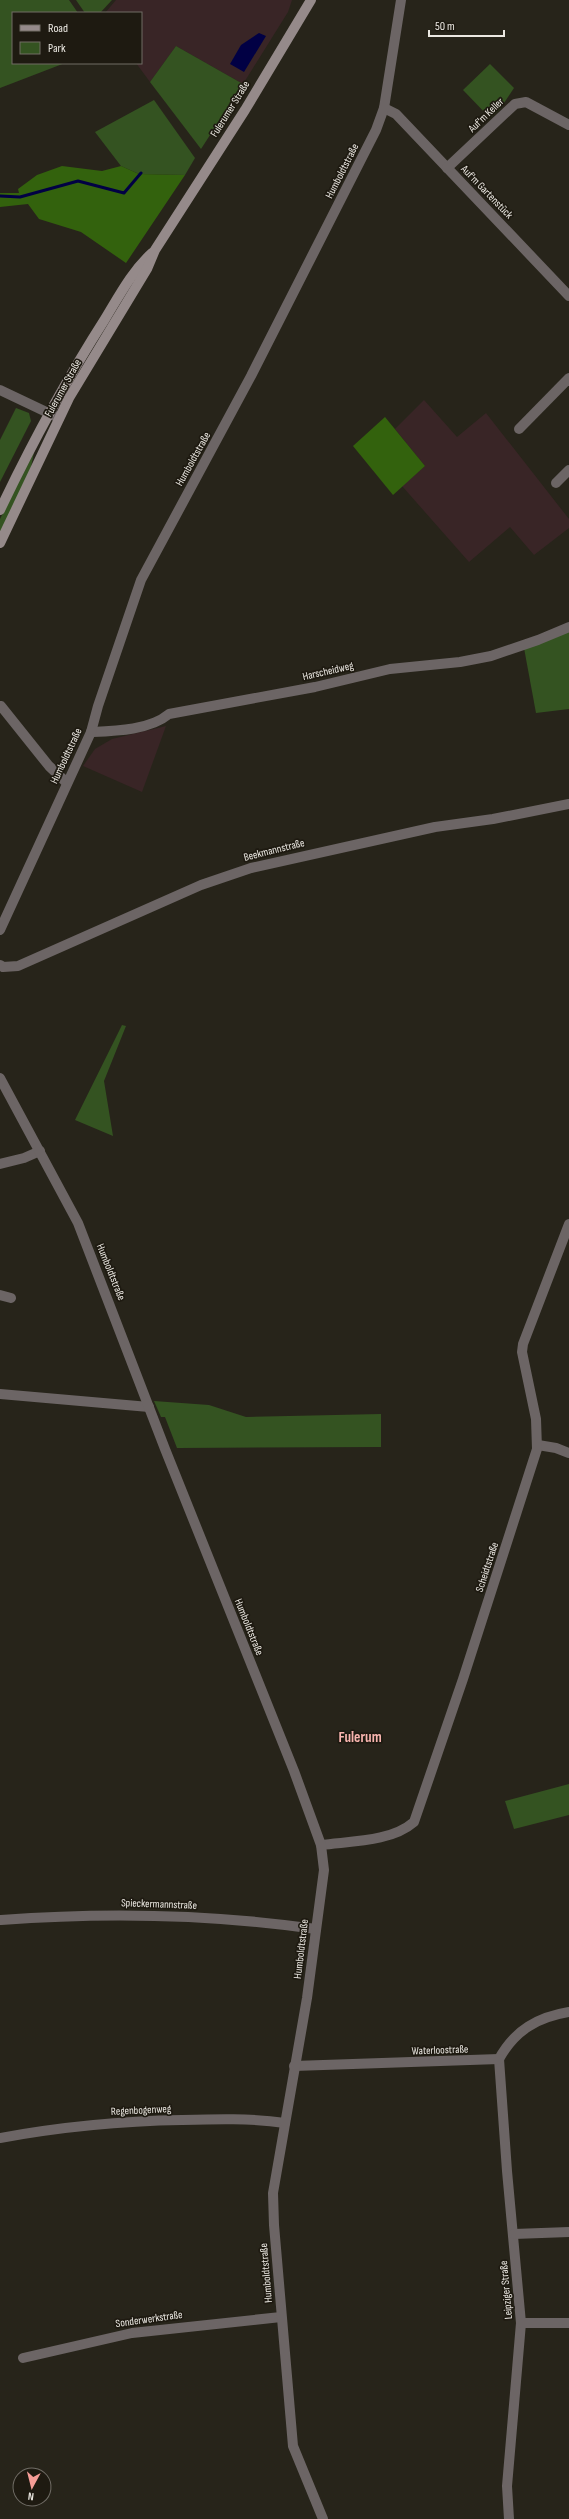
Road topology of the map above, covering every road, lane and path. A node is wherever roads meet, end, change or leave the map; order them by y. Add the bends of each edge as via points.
1 (311, 0) edge
2 (402, 0) edge
3 (384, 108) junction
4 (569, 125) edge
5 (447, 168) junction
6 (155, 250) junction
7 (569, 296) edge
8 (569, 378) edge
9 (0, 390) edge
10 (50, 413) junction
11 (59, 418) junction
12 (519, 429) dead end
13 (569, 470) edge
14 (556, 483) dead end
15 (0, 510) edge
16 (0, 543) edge
17 (569, 627) edge
18 (1, 706) edge
19 (91, 732) junction
20 (67, 782) junction
21 (569, 804) edge
22 (0, 930) edge
23 (0, 965) edge
24 (0, 1078) edge
25 (40, 1151) junction
26 (0, 1164) edge
27 (569, 1224) edge
28 (0, 1295) edge
29 (11, 1298) dead end
30 (0, 1394) edge
31 (149, 1407) junction
32 (538, 1445) junction
33 (569, 1452) edge
34 (321, 1845) junction
35 (1, 1920) dead end
36 (316, 1929) junction
37 (569, 2012) edge
38 (499, 2059) junction
39 (294, 2066) junction
40 (285, 2123) junction
41 (0, 2138) edge
42 (569, 2232) edge
43 (514, 2234) junction
44 (281, 2317) junction
45 (521, 2323) junction
46 (569, 2323) edge
47 (23, 2358) dead end
48 (323, 2519) edge
49 (509, 2519) edge

1 - 6 main road, Fulerumer Straße via 245,110
2 - 3 street, Humboldtstraße
3 - 5 street, Auf'm Gartenstück via 396,114
3 - 19 street, Humboldtstraße via 376,130 252,376 140,580
4 - 5 street, Auf'm Keller via 526,102 520,102
5 - 7 street, Auf'm Gartenstück
6 - 10 main road, Fulerumer Straße via 140,264 85,350
6 - 11 main road, Fulerumer Straße via 147,269
8 - 12 street
9 - 10 street
10 - 11 street
10 - 15 main road, Fulerumer Straße
11 - 16 main road, Fulerumer Straße
13 - 14 street
17 - 19 street, Harscheidweg via 491,656 390,669 315,687 169,714 161,720 130,728
18 - 20 street via 49,766
19 - 20 street, Humboldtstraße
20 - 22 street, Humboldtstraße
21 - 23 street, Beekmannstraße via 435,827 251,868 201,885 18,966
24 - 25 street, Humboldtstraße
25 - 26 street
25 - 31 street, Humboldtstraße via 78,1222
27 - 32 street, Scheidtstraße via 523,1344 522,1352 536,1419
28 - 29 street
30 - 31 street
31 - 34 street, Humboldtstraße via 294,1770
32 - 33 street
32 - 34 street, Scheidtstraße via 414,1822 405,1830 389,1835
34 - 36 street, Humboldtstraße via 324,1870
35 - 36 street, Spieckermannstraße via 70,1915 149,1914 252,1921
36 - 39 street, Humboldtstraße
37 - 38 street via 537,2020 509,2044
38 - 39 street, Waterloostraße
38 - 43 street, Leipziger Straße
39 - 40 street, Humboldtstraße
40 - 41 street, Regenbogenweg via 241,2119 132,2121
40 - 44 street, Humboldtstraße via 273,2193
42 - 43 street
43 - 45 street, Leipziger Straße
44 - 47 street, Sonderwerkstraße via 132,2333
44 - 48 street, Humboldtstraße via 293,2446
45 - 46 street
45 - 49 street, Leipziger Straße via 507,2486

